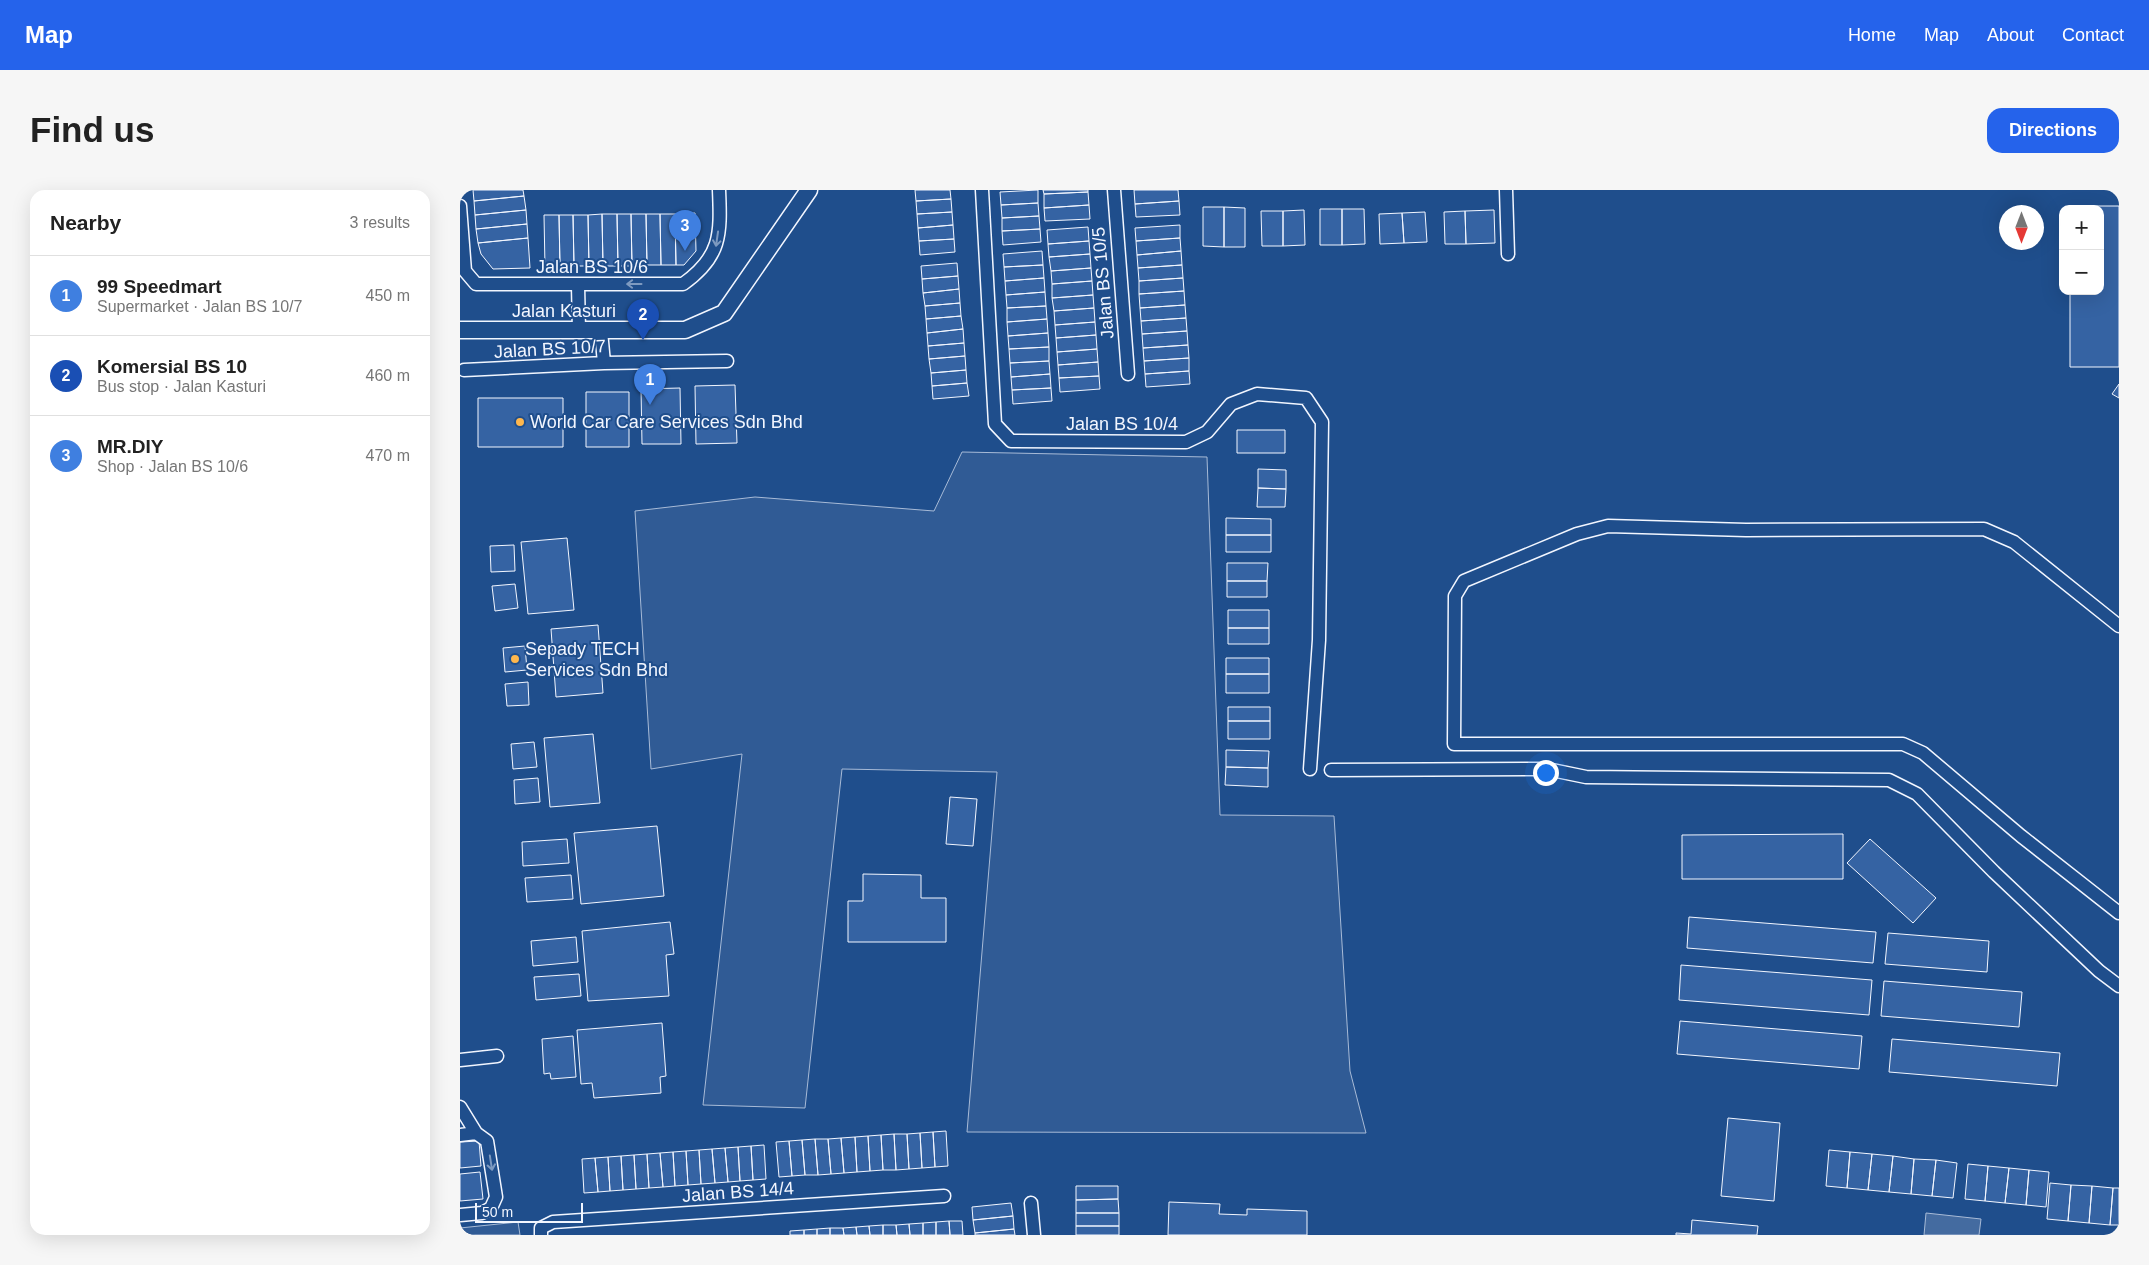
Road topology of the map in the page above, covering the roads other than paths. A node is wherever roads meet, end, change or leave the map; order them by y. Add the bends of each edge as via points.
1 (719, 190) edge
2 (809, 190) edge
3 (982, 190) edge
4 (1114, 190) edge
5 (1506, 190) edge
6 (460, 206) edge
7 (1508, 254) dead end
8 (578, 285) junction
9 (460, 330) edge
10 (579, 331) junction
11 (601, 331) junction
12 (726, 362) dead end
13 (604, 363) junction
14 (464, 370) dead end
15 (1128, 374) dead end
16 (2119, 626) edge
17 (1310, 769) dead end
18 (1331, 770) dead end
19 (2119, 912) edge
20 (2119, 986) edge
21 (496, 1056) dead end
22 (460, 1060) edge
23 (460, 1107) edge
24 (476, 1133) junction
25 (460, 1135) edge
26 (944, 1196) dead end
27 (1031, 1203) dead end
28 (460, 1215) edge
29 (541, 1235) edge
30 (1034, 1235) edge

1 -> 8 street, Jalan BS 10/6 via 720,216 715,252 700,272 683,284
2 - 11 street, Jalan Kasturi via 724,313 685,330
3 - 17 street, Jalan BS 10/4 via 995,424 1011,441 1186,442 1207,432 1231,404 1257,394 1306,398 1322,422 1319,640
4 - 15 street, Jalan BS 10/5
5 - 7 street
6 - 8 street, Jalan BS 10/6 via 465,271 476,284
8 - 10 street
9 - 10 street, Jalan Kasturi
10 - 11 street, Jalan Kasturi
11 - 13 street
12 - 13 street, Jalan BS 10/7
13 - 14 street, Jalan BS 10/7
16 - 19 street via 2014,542 1984,529 1746,530 1608,526 1577,534 1464,581 1455,596 1454,744 1903,744 1923,753 2021,836
18 - 20 street via 1547,769 1586,777 1889,780 1917,794 2015,892
21 - 22 street
23 - 24 street
24 - 25 street
24 -> 28 street via 487,1141 496,1198 482,1213
26 - 29 street, Jalan BS 14/4 via 553,1222 541,1228
27 - 30 street

